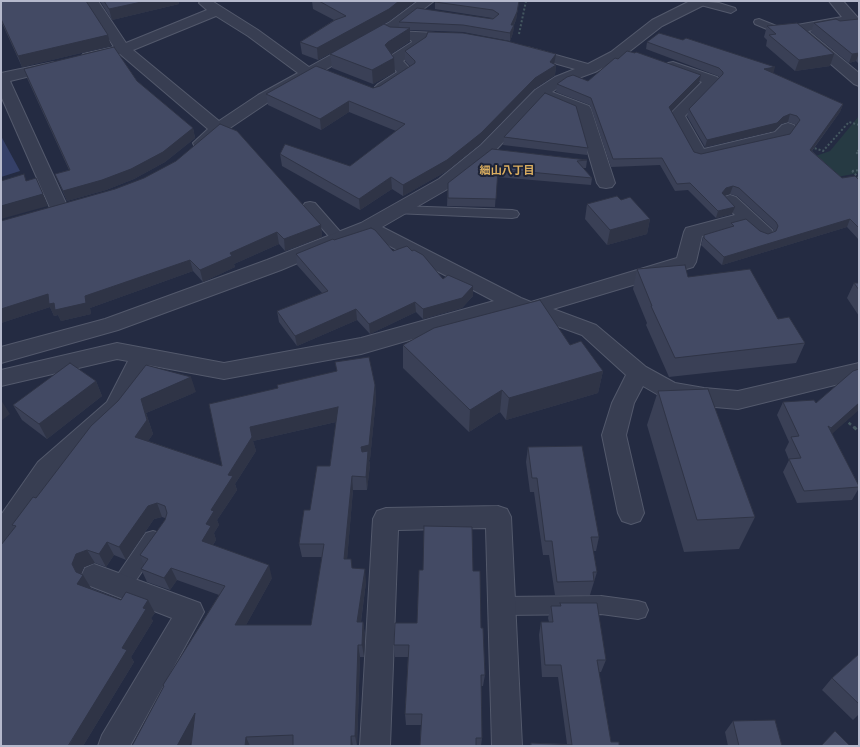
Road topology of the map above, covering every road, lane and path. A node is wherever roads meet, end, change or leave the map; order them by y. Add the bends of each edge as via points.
1 (91, 1) edge
2 (203, 1) edge
3 (526, 1) edge
4 (701, 1) edge
5 (836, 1) edge
6 (424, 8) edge
7 (218, 10) junction
8 (731, 10) dead end
9 (856, 21) edge
10 (759, 22) dead end
11 (797, 29) junction
12 (391, 35) edge
13 (417, 37) junction
14 (470, 39) edge
15 (509, 46) joint
16 (123, 49) junction
17 (661, 62) edge
18 (590, 69) junction
19 (318, 72) junction
20 (1, 78) edge
21 (859, 82) edge
22 (367, 89) edge
23 (541, 93) junction
24 (859, 126) edge
25 (218, 129) junction
26 (785, 132) joint
27 (487, 149) junction
28 (859, 150) edge
29 (510, 152) edge
30 (189, 153) edge
31 (859, 155) edge
32 (859, 170) edge
33 (859, 178) edge
34 (606, 183) dead end
35 (730, 201) edge
36 (310, 206) dead end
37 (60, 210) edge
38 (399, 210) junction
39 (512, 214) dead end
40 (747, 218) junction
41 (368, 227) junction
42 (765, 234) edge
43 (338, 239) junction
44 (522, 306) junction
45 (1, 355) edge
46 (141, 356) junction
47 (859, 370) edge
48 (638, 373) junction
49 (1, 378) edge
50 (820, 382) junction
51 (859, 432) edge
52 (631, 513) dead end
53 (162, 526) edge
54 (1, 536) edge
55 (94, 576) dead end
56 (121, 586) junction
57 (501, 606) junction
58 (638, 610) dead end
59 (114, 746) edge
60 (375, 746) edge
61 (507, 746) edge

1 - 16 street
2 - 7 street
3 - 15 path via 520,32
4 - 8 lane
4 - 18 street via 656,23 632,51
5 - 9 street
6 - 19 street via 350,49
7 - 16 street
7 - 19 street
9 - 11 street
10 - 11 lane via 778,30
11 - 21 street
12 - 13 street
13 - 14 street
13 - 22 street via 420,43 394,60 406,73 374,92
15 - 18 street
16 - 20 street
16 - 25 street
17 - 26 street via 712,80 677,115 699,156
18 - 23 street via 560,80
19 - 25 street via 264,98
20 - 37 street
23 - 27 street
23 - 34 street via 583,109 593,162
24 - 26 path via 849,122 823,151
25 - 30 street
27 - 29 street
27 - 38 street via 445,183
28 - 31 path via 856,152
32 - 33 path via 852,171
35 - 40 street
36 - 43 lane
38 - 39 lane
38 - 41 street
40 - 42 street
40 - 44 street via 693,232 686,262
41 - 43 street
41 - 44 street
43 - 45 street via 111,325
44 - 46 street via 361,346 224,371
44 - 48 street via 589,330
46 - 49 street via 117,352
46 - 54 street via 114,408 47,469
47 - 50 street
48 - 50 street via 670,391 738,400
48 - 52 street via 623,403 614,435
50 - 51 path via 838,414
53 - 56 lane
55 - 56 street
56 - 59 street via 190,612
57 - 58 lane via 601,605
57 - 60 street via 498,517 386,519
57 - 61 street

